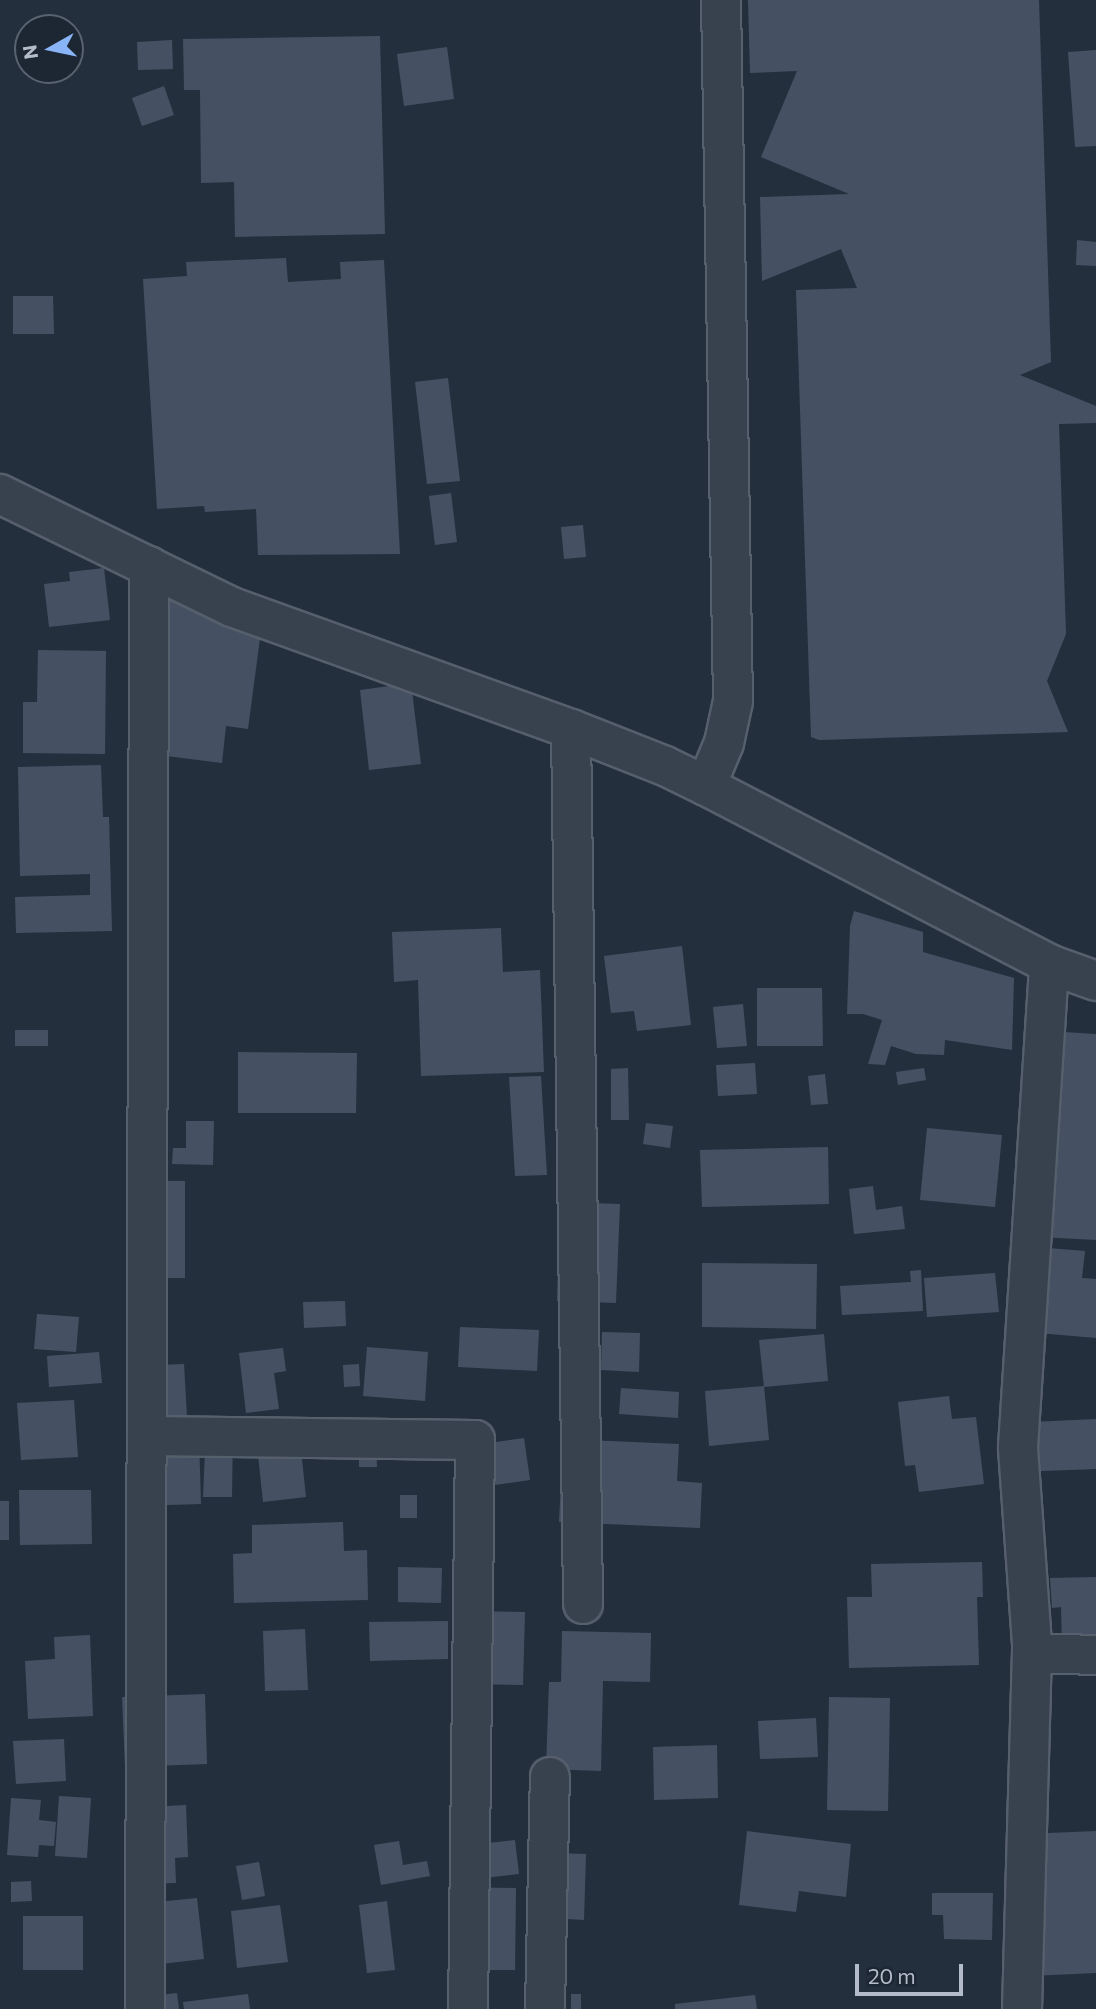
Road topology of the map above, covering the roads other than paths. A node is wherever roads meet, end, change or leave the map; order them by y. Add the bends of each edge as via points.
1 (721, 0) edge
2 (0, 494) edge
3 (149, 566) junction
4 (572, 729) junction
5 (706, 786) junction
6 (1049, 964) junction
7 (1096, 981) edge
8 (147, 1436) junction
9 (583, 1604) dead end
10 (1032, 1653) junction
11 (1096, 1655) edge
12 (550, 1777) dead end
13 (145, 2009) edge
14 (468, 2009) edge
15 (545, 2009) edge
16 (1022, 2009) edge

1 - 5 street via 733,701 724,743
2 - 3 street
3 - 4 street via 232,607
3 - 8 street
4 - 5 street
4 - 9 street
5 - 6 street
6 - 7 street
6 - 10 street via 1018,1447
8 - 13 street
8 - 14 street via 475,1440
10 - 11 street
10 - 16 street
12 - 15 street

